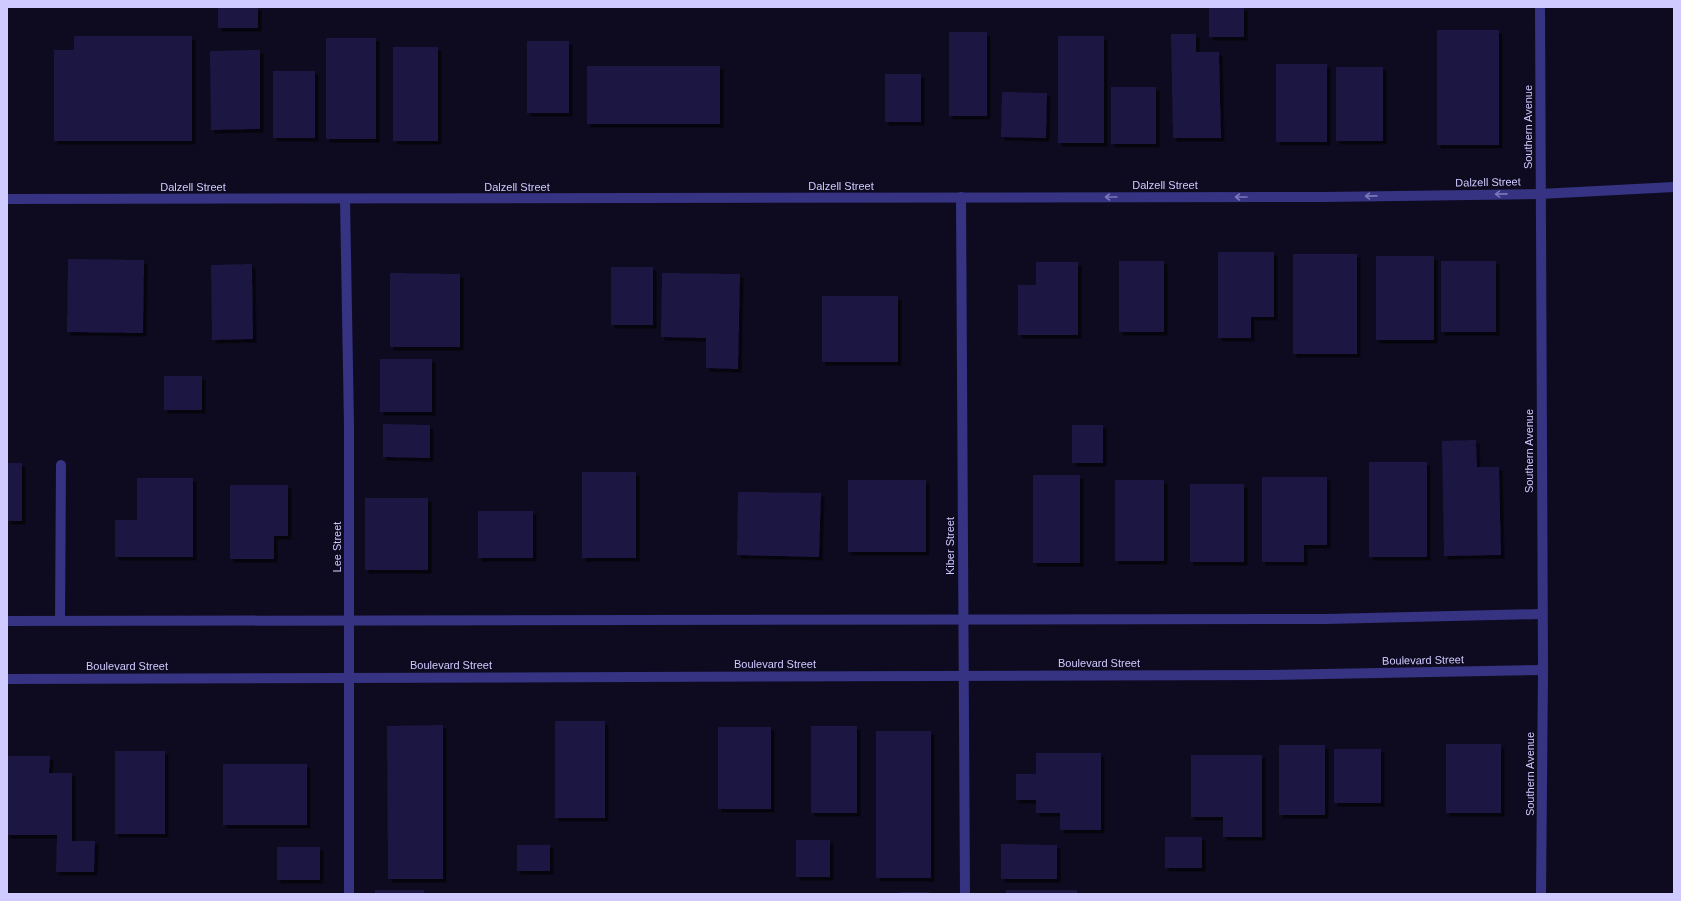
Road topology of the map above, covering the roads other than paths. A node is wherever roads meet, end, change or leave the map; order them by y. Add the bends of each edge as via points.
1 (1540, 7) edge
2 (1674, 187) edge
3 (1540, 194) junction
4 (961, 197) junction
5 (7, 199) edge
6 (345, 199) junction
7 (61, 465) dead end
8 (1542, 614) junction
9 (963, 618) junction
10 (60, 620) junction
11 (349, 620) junction
12 (7, 621) edge
13 (1543, 670) junction
14 (965, 675) junction
15 (349, 678) junction
16 (7, 679) edge
17 (349, 894) edge
18 (965, 894) edge
19 (1542, 894) edge

1 - 3 street, Southern Avenue
2 - 3 street, Dalzell Street
3 -> 4 street, Dalzell Street
3 - 8 street, Southern Avenue
4 - 6 street, Dalzell Street
4 - 9 street, Kiber Street
5 - 6 street, Dalzell Street
6 - 11 street, Lee Street
7 - 10 street
8 - 9 street via 1326,618
8 - 13 street, Southern Avenue
9 - 11 street
9 - 14 street, Kiber Street
10 - 11 street
10 - 12 street
11 - 15 street, Lee Street
13 - 14 street, Boulevard Street via 1271,675
13 - 19 street, Southern Avenue
14 - 15 street, Boulevard Street
14 - 18 street, Kiber Street
15 - 16 street, Boulevard Street
15 - 17 street, Lee Street

